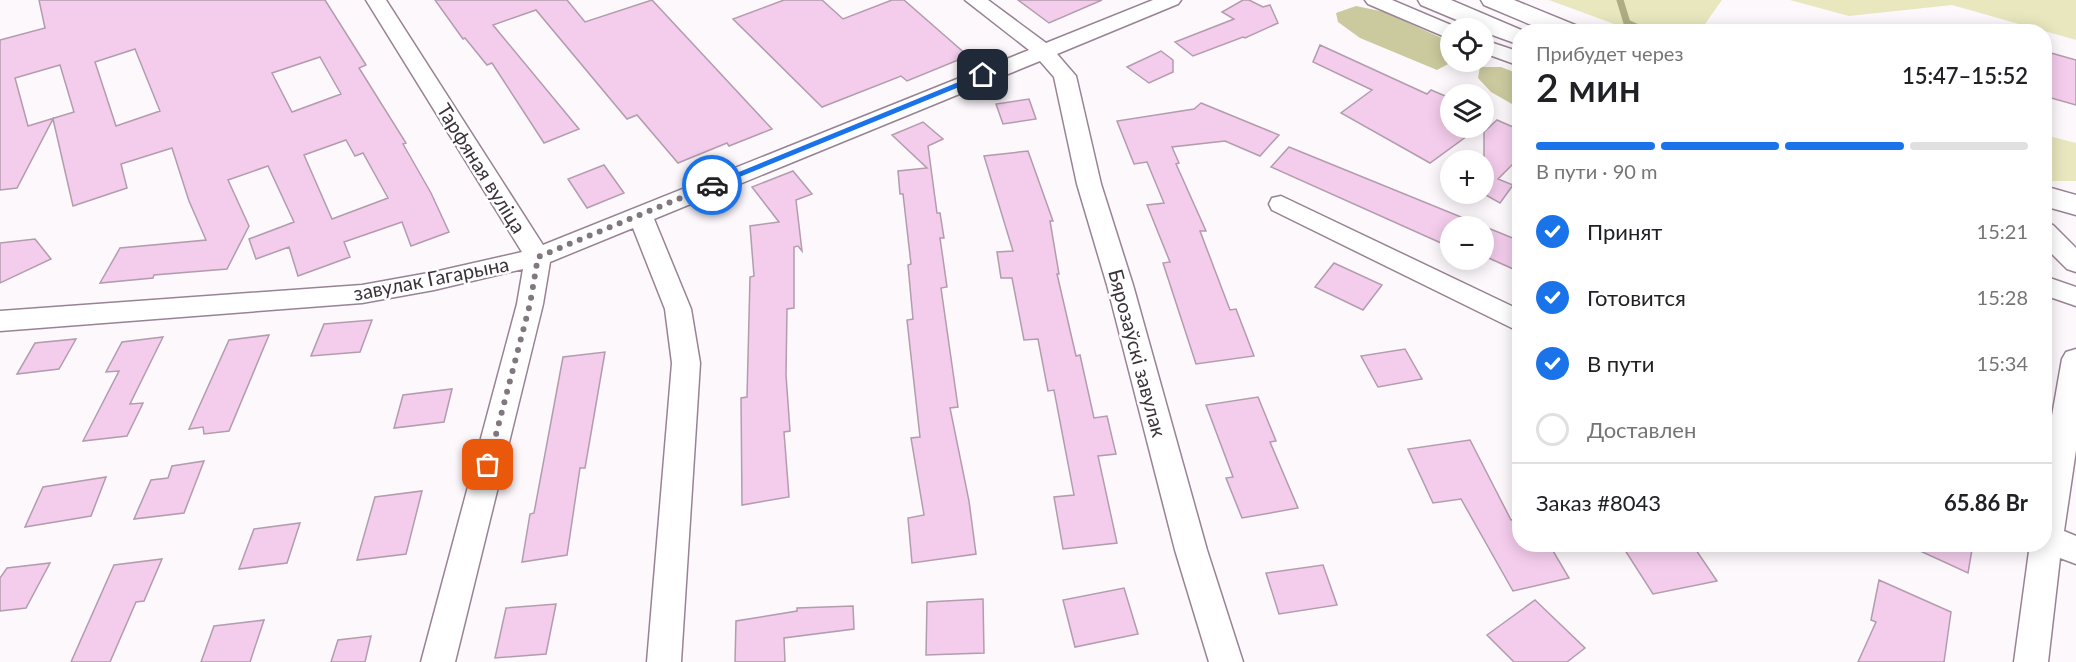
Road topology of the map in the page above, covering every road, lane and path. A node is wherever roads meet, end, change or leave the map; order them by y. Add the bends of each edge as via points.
1 (376, 0) edge
2 (975, 0) edge
3 (1172, 0) edge
4 (1375, 0) edge
5 (1430, 0) edge
6 (1455, 0) edge
7 (1493, 0) edge
8 (1513, 24) edge
9 (1552, 24) edge
10 (1440, 28) edge
11 (1512, 35) edge
12 (1494, 50) edge
13 (1042, 51) junction
14 (1512, 57) edge
15 (1281, 204) dead end
16 (640, 214) junction
17 (2057, 216) edge
18 (538, 257) junction
19 (2076, 263) edge
20 (2052, 288) edge
21 (2076, 297) edge
22 (1512, 318) edge
23 (0, 321) edge
24 (2076, 359) edge
25 (2052, 501) edge
26 (2052, 540) edge
27 (2076, 550) edge
28 (2044, 552) edge
29 (438, 662) edge
30 (664, 662) edge
31 (1226, 662) edge
32 (2031, 662) edge

1 - 18 street, Тарфяная вуліца
2 - 13 street, Бярозаўскі завулак
3 - 13 street, завулак Гагарына
4 - 10 street
5 - 11 main road
6 - 8 main road
7 - 9 main road
12 - 14 street
13 - 16 street, завулак Гагарына
13 - 31 street, Бярозаўскі завулак via 1065,76 1089,184
15 - 22 street
16 - 18 street, завулак Гагарына
16 - 30 street via 678,309 686,363
17 - 19 street
18 - 23 street, завулак Гагарына via 362,294
18 - 29 street via 530,304
20 - 21 street
24 - 25 street
26 - 27 street
28 - 32 street

